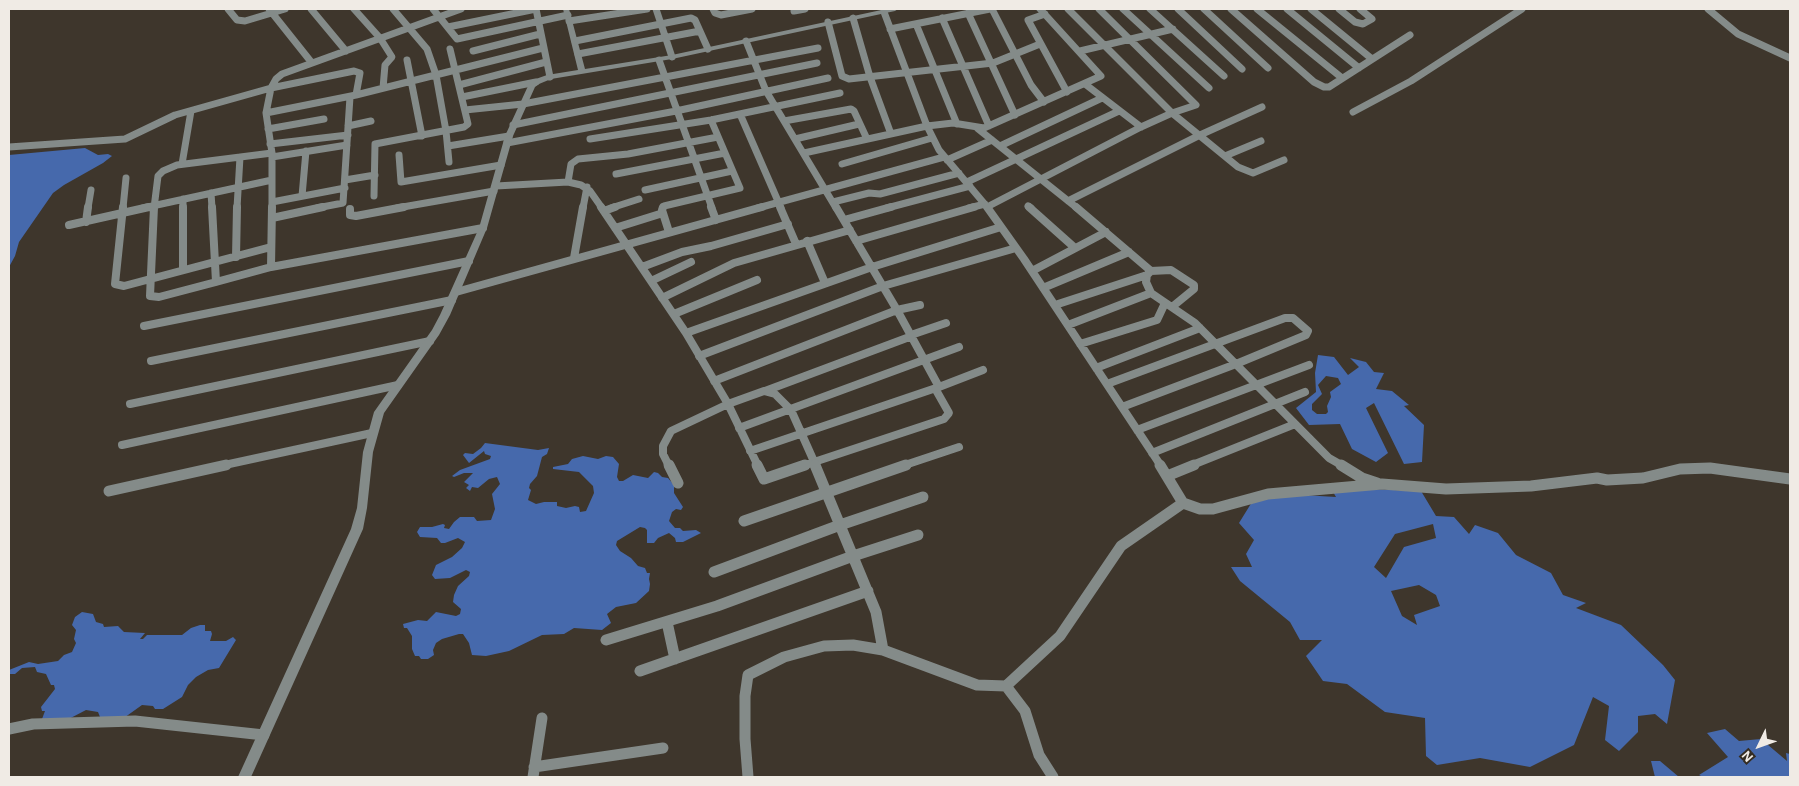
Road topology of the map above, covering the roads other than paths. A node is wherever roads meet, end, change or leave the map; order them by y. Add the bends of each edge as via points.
1 (228, 9) edge
2 (285, 9) edge
3 (311, 9) edge
4 (354, 9) edge
5 (393, 9) edge
6 (433, 9) edge
7 (461, 9) edge
8 (646, 9) edge
9 (656, 9) edge
10 (713, 9) edge
11 (752, 9) edge
12 (805, 9) edge
13 (895, 9) edge
14 (991, 9) edge
15 (1068, 9) edge
16 (1099, 9) edge
17 (1122, 9) edge
18 (1150, 9) edge
19 (1178, 9) edge
20 (1204, 9) edge
21 (1231, 9) edge
22 (1257, 9) edge
23 (1287, 9) edge
24 (1311, 9) edge
25 (1340, 9) edge
26 (1360, 9) edge
27 (1522, 9) edge
28 (1708, 9) edge
29 (634, 10) edge
30 (743, 10) edge
31 (271, 11) edge
32 (794, 11) dead end
33 (1043, 11) edge
34 (884, 12) junction
35 (568, 13) edge
36 (968, 13) junction
37 (441, 16) junction
38 (853, 18) junction
39 (942, 18) junction
40 (537, 21) junction
41 (828, 22) junction
42 (661, 24) junction
43 (916, 24) junction
44 (448, 27) junction
45 (410, 28) junction
46 (890, 29) junction
47 (1173, 29) junction
48 (700, 31) junction
49 (540, 34) junction
50 (1150, 35) junction
51 (1410, 35) dead end
52 (666, 37) junction
53 (380, 38) junction
54 (1129, 40) junction
55 (575, 41) junction
56 (746, 41) junction
57 (1040, 44) junction
58 (1104, 46) junction
59 (543, 48) junction
60 (818, 48) dead end
61 (450, 49) dead end
62 (708, 49) junction
63 (473, 50) dead end
64 (346, 51) junction
65 (1080, 51) junction
66 (578, 54) junction
67 (1016, 54) junction
68 (672, 57) junction
69 (1790, 58) edge
70 (1372, 59) junction
71 (407, 60) dead end
72 (659, 60) junction
73 (754, 60) junction
74 (546, 62) junction
75 (312, 63) junction
76 (817, 63) dead end
77 (993, 63) junction
78 (963, 67) junction
79 (1268, 68) dead end
80 (1359, 68) junction
81 (1242, 69) dead end
82 (455, 70) junction
83 (936, 70) junction
84 (582, 72) junction
85 (906, 73) junction
86 (759, 74) junction
87 (436, 75) junction
88 (1224, 76) dead end
89 (550, 77) junction
90 (665, 77) junction
91 (828, 78) dead end
92 (870, 78) junction
93 (1342, 78) junction
94 (411, 81) junction
95 (536, 82) junction
96 (1084, 84) junction
97 (459, 85) junction
98 (271, 88) junction
99 (383, 88) junction
100 (1209, 88) dead end
101 (766, 91) junction
102 (1067, 92) junction
103 (840, 93) dead end
104 (671, 94) junction
105 (353, 96) junction
106 (462, 97) junction
107 (1102, 98) junction
108 (1044, 102) junction
109 (523, 104) junction
110 (775, 106) junction
111 (1262, 107) dead end
112 (190, 110) junction
113 (465, 110) junction
114 (676, 111) junction
115 (1119, 111) junction
116 (1353, 112) dead end
117 (266, 113) junction
118 (1172, 113) junction
119 (740, 114) junction
120 (1015, 115) junction
121 (324, 119) dead end
122 (710, 120) junction
123 (371, 121) dead end
124 (784, 121) junction
125 (859, 124) junction
126 (957, 124) junction
127 (513, 125) junction
128 (348, 126) junction
129 (681, 126) junction
130 (926, 126) junction
131 (990, 126) junction
132 (1141, 127) junction
133 (977, 128) junction
134 (268, 129) junction
135 (446, 131) junction
136 (891, 134) junction
137 (348, 135) junction
138 (1200, 135) junction
139 (422, 136) junction
140 (718, 137) junction
141 (932, 138) junction
142 (508, 139) junction
143 (590, 139) dead end
144 (795, 139) junction
145 (867, 139) junction
146 (992, 140) junction
147 (1261, 141) dead end
148 (688, 143) junction
149 (270, 144) junction
150 (347, 145) junction
151 (448, 146) junction
152 (1000, 146) junction
153 (9, 147) edge
154 (306, 151) junction
155 (725, 152) junction
156 (804, 153) junction
157 (272, 155) junction
158 (398, 155) dead end
159 (1225, 156) junction
160 (240, 157) junction
161 (946, 158) junction
162 (693, 159) junction
163 (1017, 160) junction
164 (1284, 160) dead end
165 (449, 162) dead end
166 (182, 164) junction
167 (842, 164) dead end
168 (501, 165) junction
169 (732, 171) junction
170 (959, 173) junction
171 (375, 174) junction
172 (616, 174) dead end
173 (126, 178) dead end
174 (700, 178) junction
175 (1040, 179) junction
176 (272, 180) junction
177 (568, 182) junction
178 (345, 184) junction
179 (968, 184) junction
180 (237, 187) junction
181 (587, 187) junction
182 (495, 189) junction
183 (825, 189) junction
184 (91, 190) dead end
185 (645, 190) dead end
186 (210, 193) junction
187 (302, 196) junction
188 (374, 196) dead end
189 (707, 197) junction
190 (184, 199) junction
191 (639, 199) dead end
192 (1068, 201) junction
193 (272, 202) junction
194 (778, 202) junction
195 (833, 202) junction
196 (154, 206) junction
197 (986, 206) junction
198 (1028, 206) dead end
199 (350, 210) dead end
200 (604, 211) junction
201 (123, 213) junction
202 (663, 213) junction
203 (272, 218) junction
204 (716, 220) junction
205 (844, 220) junction
206 (86, 222) junction
207 (788, 224) junction
208 (69, 225) dead end
209 (1001, 227) junction
210 (483, 228) junction
211 (614, 228) junction
212 (850, 230) junction
213 (669, 232) junction
214 (1106, 232) junction
215 (807, 241) junction
216 (856, 241) junction
217 (625, 244) junction
218 (796, 244) junction
219 (272, 248) junction
220 (1016, 248) junction
221 (1075, 248) junction
222 (1129, 252) junction
223 (236, 257) junction
224 (574, 258) junction
225 (469, 261) junction
226 (214, 262) junction
227 (691, 262) dead end
228 (271, 267) junction
229 (642, 267) junction
230 (872, 267) junction
231 (183, 270) junction
232 (1032, 271) junction
233 (1149, 273) junction
234 (150, 279) junction
235 (757, 280) dead end
236 (651, 281) junction
237 (216, 282) junction
238 (825, 283) junction
239 (883, 286) junction
240 (1044, 288) junction
241 (1151, 293) junction
242 (454, 296) junction
243 (662, 298) junction
244 (920, 305) dead end
245 (1055, 305) junction
246 (1168, 305) junction
247 (897, 310) junction
248 (674, 314) junction
249 (946, 324) dead end
250 (1068, 325) junction
251 (144, 326) dead end
252 (1200, 328) junction
253 (686, 333) junction
254 (912, 336) junction
255 (430, 341) junction
256 (1080, 344) junction
257 (1217, 345) junction
258 (960, 347) dead end
259 (699, 356) junction
260 (925, 360) junction
261 (151, 361) dead end
262 (1236, 364) junction
263 (1309, 365) dead end
264 (1096, 368) junction
265 (983, 370) dead end
266 (714, 381) junction
267 (1107, 384) junction
268 (1256, 384) junction
269 (398, 385) junction
270 (937, 388) junction
271 (764, 391) junction
272 (1305, 392) dead end
273 (130, 404) dead end
274 (728, 404) junction
275 (1276, 404) junction
276 (1122, 407) junction
277 (791, 410) junction
278 (1295, 424) junction
279 (739, 428) junction
280 (1137, 430) junction
281 (372, 433) junction
282 (802, 433) junction
283 (122, 445) dead end
284 (959, 447) dead end
285 (750, 452) junction
286 (1152, 454) junction
287 (814, 462) junction
288 (1167, 476) junction
289 (1790, 479) edge
290 (678, 483) dead end
291 (1382, 484) junction
292 (108, 491) dead end
293 (827, 492) junction
294 (923, 498) dead end
295 (1183, 503) junction
296 (744, 521) dead end
297 (840, 525) junction
298 (918, 535) dead end
299 (853, 556) junction
300 (714, 572) dead end
301 (868, 591) junction
302 (667, 622) junction
303 (606, 640) dead end
304 (883, 650) junction
305 (676, 659) junction
306 (640, 671) dead end
307 (1006, 686) junction
308 (542, 718) dead end
309 (9, 729) edge
310 (264, 735) junction
311 (663, 748) dead end
312 (534, 772) edge
313 (244, 777) edge
314 (748, 777) edge
315 (1052, 777) edge

1 - 31 street via 241,21
2 - 31 street
3 - 64 street
4 - 53 street
5 - 45 street
6 - 37 street
7 - 37 street
8 - 29 street
9 - 42 street
10 - 30 street via 721,15
11 - 30 street
12 - 32 street
13 - 34 street
14 - 36 street
14 - 67 street
15 - 58 street
16 - 54 street
17 - 50 street
18 - 47 street
19 - 81 street
20 - 79 street
21 - 93 street via 1319,86 1329,87
22 - 93 street
23 - 80 street
24 - 70 street
25 - 26 street via 1355,22 1363,24 1372,19
27 - 116 street via 1411,81
28 - 69 street via 1738,34
29 - 35 street
31 - 75 street
33 - 57 street via 1028,19
33 - 65 street
34 - 38 street
34 - 46 street
35 - 40 street
35 - 55 street
36 - 39 street
36 - 77 street
37 - 44 street
37 - 45 street
38 - 41 street
38 - 92 street
39 - 43 street
39 - 78 street
40 - 44 street via 457,39
40 - 44 street via 537,11 531,9
40 - 49 street
41 - 56 street
41 - 92 street via 842,76
42 - 48 street via 692,18
42 - 52 street
42 - 55 street
43 - 46 street
43 - 83 street
45 - 53 street
45 - 87 street via 428,49
46 - 85 street
47 - 50 street
47 - 88 street
48 - 52 street
48 - 62 street
49 - 59 street
49 - 63 street
50 - 54 street
50 - 100 street
51 - 70 street
52 - 66 street
52 - 68 street
53 - 64 street
53 - 99 street via 392,56 385,65
54 - 58 street
54 - 118 street via 1196,105
55 - 66 street
56 - 62 street
56 - 73 street
57 - 67 street
57 - 102 street
58 - 65 street
58 - 118 street
59 - 74 street
59 - 82 street
60 - 73 street
61 - 82 street
62 - 68 street
64 - 75 street
65 - 96 street via 1101,76
66 - 84 street
67 - 77 street
67 - 108 street via 1031,85
68 - 72 street
70 - 80 street
71 - 94 street
72 - 84 street
72 - 90 street
73 - 86 street
73 - 90 street
74 - 89 street
74 - 97 street
75 - 98 street via 282,74
76 - 86 street
77 - 78 street
77 - 120 street
78 - 83 street
78 - 131 street
80 - 93 street
82 - 87 street
82 - 97 street
83 - 85 street
83 - 126 street
84 - 89 street
85 - 92 street
85 - 130 street
86 - 101 street
86 - 104 street
87 - 94 street
87 - 135 street
89 - 95 street
90 - 104 street
90 - 109 street
91 - 101 street
92 - 136 street
94 - 99 street
94 - 139 street
95 - 106 street
95 - 109 street
96 - 102 street
96 - 107 street
97 - 106 street
98 - 105 street via 357,71 360,73
98 - 112 street
98 - 117 street
99 - 105 street
101 - 110 street
101 - 114 street
102 - 108 street
103 - 110 street
104 - 114 street
104 - 127 street
105 - 117 street
105 - 128 street
106 - 113 street
107 - 115 street
107 - 152 street
108 - 120 street
109 - 113 street
109 - 127 street
110 - 119 street
110 - 124 street
111 - 138 street
112 - 153 street via 116,141
112 - 166 street
113 - 135 street via 467,126
114 - 129 street
114 - 142 street
115 - 132 street
115 - 163 street
117 - 134 street
118 - 132 street
118 - 138 street
119 - 122 street
119 - 194 street
120 - 131 street
121 - 134 street
122 - 129 street
122 - 140 street
123 - 128 street
124 - 125 street via 850,109
124 - 144 street
125 - 144 street
125 - 145 street
126 - 130 street
126 - 133 street
127 - 142 street
128 - 137 street
129 - 143 street
129 - 148 street
130 - 136 street
130 - 141 street
131 - 133 street
132 - 175 street
133 - 146 street
134 - 149 street
135 - 139 street
135 - 151 street
136 - 145 street
137 - 149 street
137 - 150 street
138 - 159 street
138 - 192 street
139 - 171 street via 375,144
140 - 148 street
140 - 155 street
141 - 161 street
141 - 167 street
142 - 151 street
142 - 168 street
144 - 156 street
145 - 156 street
146 - 152 street
146 - 161 street
147 - 159 street
148 - 162 street
148 - 177 street via 578,159 571,164
149 - 157 street
150 - 154 street
150 - 178 street
151 - 165 street
152 - 163 street
154 - 157 street
154 - 187 street
155 - 162 street
155 - 169 street
156 - 183 street
157 - 160 street
157 - 176 street
158 - 168 street via 401,182
159 - 164 street via 1249,173
160 - 166 street
160 - 180 street
161 - 170 street
161 - 183 street
162 - 172 street
162 - 174 street
163 - 175 street
163 - 179 street
166 - 196 street via 158,176
168 - 182 street
169 - 174 street
169 - 189 street via 739,189
170 - 179 street
170 - 195 street via 880,194 869,193
171 - 178 street
171 - 188 street
173 - 201 street
174 - 185 street
174 - 189 street
175 - 192 street
175 - 197 street
176 - 180 street
176 - 193 street
177 - 181 street
177 - 182 street
178 - 187 street
178 - 203 street via 344,201 339,205
179 - 197 street
179 - 205 street
180 - 186 street
180 - 223 street
181 - 200 street
181 - 224 street
182 - 199 street via 356,216 350,216
182 - 210 street
183 - 194 street
183 - 195 street
184 - 206 street
186 - 190 street
186 - 226 street
187 - 193 street
189 - 202 street via 666,205 662,208
189 - 204 street
190 - 196 street
190 - 231 street
191 - 200 street
192 - 214 street
193 - 203 street
194 - 204 street
194 - 207 street
195 - 205 street
196 - 201 street
196 - 234 street
197 - 209 street
197 - 216 street
198 - 221 street
200 - 211 street
201 - 206 street
201 - 234 street via 115,284 124,286
202 - 211 street
202 - 213 street
203 - 219 street
204 - 213 street
205 - 212 street
206 - 208 street
207 - 218 street
207 - 229 street via 682,252
209 - 220 street
209 - 230 street
210 - 225 street
210 - 228 street
211 - 217 street
212 - 215 street
212 - 216 street
213 - 217 street
214 - 221 street
214 - 222 street
215 - 218 street
215 - 238 street
216 - 230 street
217 - 224 street
217 - 229 street
218 - 243 street via 734,263
219 - 223 street
219 - 228 street
220 - 232 street
220 - 239 street
221 - 232 street
222 - 233 street
222 - 240 street
223 - 226 street
224 - 242 street
225 - 242 street
225 - 251 street
226 - 231 street
226 - 237 street
227 - 236 street
228 - 237 street
229 - 236 street
230 - 238 street
230 - 239 street
231 - 234 street
232 - 240 street
233 - 241 street via 1146,282
233 - 245 street
233 - 246 street via 1171,270 1194,285
234 - 237 street via 150,296 154,298
235 - 248 street
236 - 243 street
238 - 253 street
239 - 247 street
239 - 259 street
240 - 245 street
241 - 246 street
241 - 250 street
242 - 255 street
242 - 261 street
243 - 248 street
244 - 247 street
245 - 250 street
246 - 252 street
246 - 256 street via 1158,320
247 - 254 street
247 - 266 street
248 - 253 street
249 - 254 street
250 - 256 street
252 - 257 street
252 - 264 street
253 - 259 street
254 - 260 street
254 - 271 street
255 - 269 street
255 - 273 street
256 - 264 street
257 - 262 street
257 - 262 street via 1285,318 1293,318 1308,331 1306,335
257 - 267 street
258 - 260 street
259 - 266 street
260 - 270 street
260 - 277 street
262 - 268 street
262 - 276 street
263 - 268 street
264 - 267 street
265 - 270 street
266 - 274 street
267 - 276 street
268 - 275 street
268 - 280 street
269 - 281 street via 380,412
269 - 283 street
270 - 282 street
270 - 287 street via 949,413 944,419
271 - 274 street
271 - 277 street via 774,394
272 - 275 street
274 - 279 street
274 - 290 street via 671,431 667,436 663,454
275 - 278 street
275 - 286 street
276 - 280 street
277 - 279 street
277 - 282 street
278 - 288 street
278 - 291 street via 1329,458 1362,478
279 - 285 street
280 - 286 street
281 - 292 street
281 - 310 street via 357,529
282 - 285 street
282 - 287 street
284 - 293 street
285 - 287 street via 764,479
286 - 288 street
287 - 293 street
288 - 295 street
289 - 291 street via 1710,468 1680,469 1643,478 1597,478 1522,486 1446,489
291 - 295 street via 1268,494 1212,509
293 - 296 street
293 - 297 street
294 - 297 street
295 - 307 street via 1121,546 1060,636
297 - 299 street
297 - 300 street
298 - 299 street
299 - 301 street
299 - 302 street
301 - 304 street via 876,612
301 - 305 street
302 - 303 street
302 - 305 street
304 - 307 street via 977,685
304 - 314 street via 853,645 824,646 784,657 748,675 745,696
305 - 306 street
307 - 315 street via 1025,711 1039,755
308 - 312 street
309 - 310 street via 33,724 136,721
310 - 313 street
311 - 312 street

